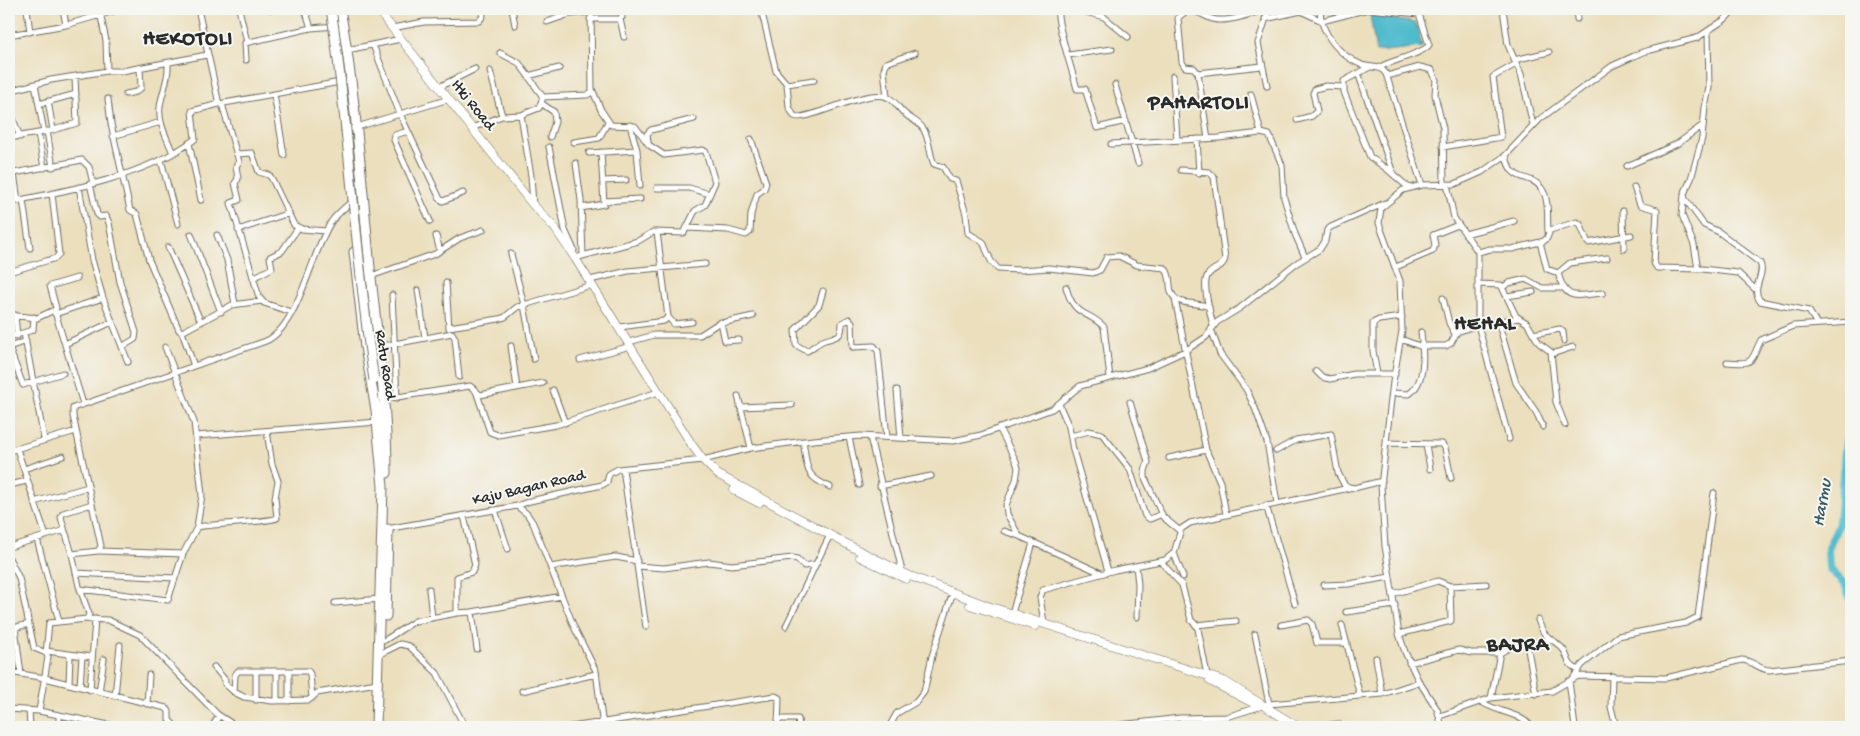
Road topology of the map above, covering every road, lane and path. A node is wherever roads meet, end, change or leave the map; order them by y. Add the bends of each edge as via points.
1 (28, 9) edge
2 (63, 9) edge
3 (119, 9) edge
4 (198, 9) edge
5 (239, 9) edge
6 (269, 9) edge
7 (277, 9) edge
8 (305, 9) edge
9 (330, 9) edge
10 (336, 9) edge
11 (340, 9) edge
12 (377, 9) edge
13 (482, 9) edge
14 (512, 9) edge
15 (620, 9) edge
16 (761, 9) edge
17 (1058, 9) edge
18 (1075, 9) edge
19 (1265, 9) edge
20 (1269, 9) edge
21 (1320, 9) edge
22 (1368, 9) edge
23 (1424, 9) edge
24 (1503, 9) edge
25 (1576, 9) edge
26 (1735, 9) edge
27 (591, 10) edge
28 (1420, 14) junction
29 (100, 17) junction
30 (622, 18) dead end
31 (590, 19) junction
32 (1577, 19) dead end
33 (1265, 20) junction
34 (1322, 21) junction
35 (547, 22) dead end
36 (343, 24) junction
37 (66, 25) junction
38 (516, 25) dead end
39 (330, 26) junction
40 (311, 28) junction
41 (392, 28) junction
42 (1708, 31) junction
43 (30, 32) junction
44 (9, 35) edge
45 (624, 37) dead end
46 (1128, 37) dead end
47 (401, 40) junction
48 (247, 42) junction
49 (372, 45) junction
50 (1112, 49) dead end
51 (346, 50) junction
52 (1549, 52) dead end
53 (500, 53) dead end
54 (915, 53) dead end
55 (1068, 55) junction
56 (207, 56) junction
57 (246, 60) dead end
58 (1515, 62) junction
59 (168, 64) junction
60 (1262, 66) junction
61 (1370, 67) junction
62 (1380, 67) junction
63 (140, 68) junction
64 (559, 68) dead end
65 (475, 69) dead end
66 (108, 71) junction
67 (490, 71) dead end
68 (1198, 73) junction
69 (1358, 73) junction
70 (528, 76) junction
71 (1173, 76) dead end
72 (1387, 76) junction
73 (75, 77) junction
74 (351, 80) junction
75 (814, 80) dead end
76 (338, 82) junction
77 (35, 84) junction
78 (787, 84) junction
79 (1115, 85) dead end
80 (439, 86) junction
81 (1267, 86) dead end
82 (1342, 87) junction
83 (592, 90) junction
84 (9, 91) edge
85 (76, 94) junction
86 (126, 94) dead end
87 (274, 94) junction
88 (1251, 94) dead end
89 (888, 97) junction
90 (9, 99) edge
91 (108, 99) dead end
92 (449, 99) junction
93 (542, 100) junction
94 (48, 101) junction
95 (39, 104) junction
96 (221, 104) junction
97 (400, 114) junction
98 (521, 115) junction
99 (502, 116) junction
100 (694, 119) dead end
101 (1297, 120) dead end
102 (1126, 121) junction
103 (161, 122) junction
104 (608, 122) junction
105 (1703, 124) junction
106 (630, 125) junction
107 (1533, 125) junction
108 (356, 128) junction
109 (472, 128) junction
110 (53, 130) junction
111 (344, 131) junction
112 (408, 131) junction
113 (43, 132) junction
114 (1261, 133) junction
115 (20, 136) junction
116 (113, 136) junction
117 (9, 138) edge
118 (550, 138) dead end
119 (751, 139) dead end
120 (1197, 139) junction
121 (1208, 139) junction
122 (1177, 140) junction
123 (574, 142) dead end
124 (1132, 143) junction
125 (189, 144) junction
126 (1111, 144) dead end
127 (649, 145) junction
128 (549, 147) dead end
129 (1443, 147) junction
130 (637, 150) junction
131 (601, 152) junction
132 (173, 153) junction
133 (589, 153) dead end
134 (237, 154) junction
135 (284, 155) dead end
136 (1506, 155) junction
137 (161, 160) junction
138 (576, 163) dead end
139 (1138, 163) dead end
140 (1627, 166) dead end
141 (52, 167) junction
142 (44, 168) junction
143 (1181, 170) dead end
144 (1199, 173) junction
145 (11, 174) edge
146 (123, 174) junction
147 (1393, 174) junction
148 (626, 180) dead end
149 (603, 181) junction
150 (91, 184) junction
151 (1445, 184) junction
152 (1422, 185) junction
153 (640, 186) dead end
154 (79, 187) junction
155 (1634, 187) dead end
156 (657, 188) dead end
157 (1409, 188) junction
158 (463, 192) dead end
159 (52, 194) junction
160 (710, 194) junction
161 (1684, 194) junction
162 (640, 199) dead end
163 (21, 200) junction
164 (201, 200) dead end
165 (604, 201) junction
166 (9, 202) edge
167 (350, 203) junction
168 (1385, 203) junction
169 (533, 205) junction
170 (581, 208) junction
171 (1623, 211) dead end
172 (289, 214) junction
173 (545, 220) junction
174 (430, 221) dead end
175 (1514, 221) dead end
176 (178, 224) dead end
177 (1458, 225) junction
178 (298, 228) junction
179 (688, 228) junction
180 (238, 230) junction
181 (483, 230) dead end
182 (326, 231) junction
183 (1548, 231) junction
184 (657, 232) junction
185 (191, 234) dead end
186 (1465, 234) junction
187 (217, 235) dead end
188 (1631, 235) dead end
189 (436, 236) dead end
190 (1624, 236) junction
191 (1540, 242) junction
192 (168, 247) dead end
193 (30, 248) dead end
194 (1624, 249) dead end
195 (440, 251) junction
196 (1478, 252) junction
197 (511, 254) dead end
198 (578, 257) junction
199 (1305, 257) junction
200 (1607, 258) dead end
201 (705, 264) dead end
202 (662, 266) junction
203 (1396, 267) junction
204 (1698, 269) junction
205 (9, 272) edge
206 (1558, 273) junction
207 (371, 276) junction
208 (77, 278) dead end
209 (253, 278) junction
210 (446, 283) dead end
211 (589, 283) junction
212 (1478, 284) junction
213 (1066, 287) dead end
214 (1503, 287) junction
215 (1562, 288) junction
216 (418, 290) dead end
217 (1756, 290) junction
218 (822, 291) dead end
219 (1533, 292) dead end
220 (1603, 293) dead end
221 (392, 295) dead end
222 (1507, 296) junction
223 (103, 298) junction
224 (1443, 298) dead end
225 (1176, 299) junction
226 (262, 301) junction
227 (235, 304) junction
228 (524, 305) junction
229 (1209, 307) junction
230 (54, 312) junction
231 (220, 312) junction
232 (291, 312) junction
233 (9, 315) edge
234 (16, 315) junction
235 (753, 316) dead end
236 (34, 317) junction
237 (668, 317) junction
238 (1402, 317) junction
239 (1519, 318) junction
240 (1498, 321) junction
241 (112, 322) junction
242 (201, 322) junction
243 (692, 322) dead end
244 (721, 322) junction
245 (1851, 322) edge
246 (1480, 324) junction
247 (1817, 324) junction
248 (449, 326) junction
249 (620, 327) junction
250 (1212, 328) junction
251 (182, 332) junction
252 (1421, 332) dead end
253 (24, 333) junction
254 (450, 333) junction
255 (1454, 334) junction
256 (1533, 334) junction
257 (17, 336) junction
258 (9, 338) edge
259 (424, 338) junction
260 (1401, 339) junction
261 (739, 340) dead end
262 (26, 341) junction
263 (1564, 341) dead end
264 (65, 344) junction
265 (394, 344) junction
266 (628, 344) junction
267 (511, 346) dead end
268 (1422, 346) junction
269 (9, 347) edge
270 (122, 347) junction
271 (165, 347) dead end
272 (378, 347) junction
273 (1573, 347) dead end
274 (1185, 350) junction
275 (1552, 354) junction
276 (534, 359) dead end
277 (580, 360) dead end
278 (128, 362) dead end
279 (1727, 362) dead end
280 (194, 366) junction
281 (1316, 371) dead end
282 (63, 373) dead end
283 (175, 373) junction
284 (1377, 374) junction
285 (1395, 374) junction
286 (459, 377) dead end
287 (1110, 378) junction
288 (376, 380) junction
289 (34, 382) junction
290 (542, 383) dead end
291 (518, 388) junction
292 (553, 390) dead end
293 (897, 390) dead end
294 (476, 391) junction
295 (655, 393) junction
296 (1392, 393) junction
297 (738, 396) dead end
298 (373, 397) junction
299 (384, 398) junction
300 (397, 398) junction
301 (1130, 402) dead end
302 (84, 404) junction
303 (1059, 404) junction
304 (792, 405) dead end
305 (740, 407) junction
306 (382, 422) junction
307 (565, 422) junction
308 (1565, 425) dead end
309 (1543, 427) dead end
310 (999, 428) junction
311 (76, 431) junction
312 (267, 431) junction
313 (196, 436) junction
314 (870, 436) junction
315 (1071, 436) junction
316 (849, 437) junction
317 (887, 437) junction
318 (901, 438) junction
319 (44, 439) junction
320 (1509, 439) dead end
321 (802, 441) junction
322 (1386, 443) junction
323 (1426, 444) junction
324 (751, 448) junction
325 (17, 449) junction
326 (1206, 450) junction
327 (9, 451) edge
328 (1276, 451) dead end
329 (63, 456) dead end
330 (1169, 458) dead end
331 (701, 461) junction
332 (1430, 468) dead end
333 (24, 469) junction
334 (623, 469) junction
335 (930, 476) dead end
336 (1451, 478) dead end
337 (27, 481) junction
338 (1382, 481) junction
339 (9, 485) edge
340 (859, 485) dead end
341 (880, 486) junction
342 (88, 487) junction
343 (830, 487) dead end
344 (1349, 488) junction
345 (1714, 493) dead end
346 (34, 502) junction
347 (1277, 503) junction
348 (92, 504) junction
349 (1266, 505) junction
350 (517, 506) junction
351 (495, 510) junction
352 (1162, 514) junction
353 (1226, 514) junction
354 (464, 516) junction
355 (197, 527) junction
356 (385, 530) junction
357 (1004, 531) dead end
358 (1180, 531) junction
359 (64, 532) junction
360 (46, 536) junction
361 (1019, 536) junction
362 (37, 538) junction
363 (828, 540) junction
364 (1033, 543) junction
365 (9, 547) edge
366 (508, 549) dead end
367 (98, 550) junction
368 (1174, 553) junction
369 (72, 554) junction
370 (183, 554) junction
371 (9, 558) edge
372 (1161, 562) junction
373 (637, 563) junction
374 (816, 564) junction
375 (1136, 566) junction
376 (550, 567) junction
377 (902, 571) junction
378 (1108, 571) junction
379 (76, 573) junction
380 (1101, 573) junction
381 (1183, 577) dead end
382 (1390, 577) junction
383 (175, 578) junction
384 (1486, 584) dead end
385 (1324, 585) dead end
386 (1450, 586) junction
387 (80, 589) junction
388 (429, 589) dead end
389 (1393, 594) junction
390 (562, 596) junction
391 (951, 598) junction
392 (380, 599) junction
393 (335, 603) dead end
394 (1295, 604) dead end
395 (1395, 605) junction
396 (472, 612) junction
397 (1346, 612) dead end
398 (457, 613) junction
399 (1012, 613) junction
400 (1137, 617) dead end
401 (87, 618) junction
402 (432, 618) junction
403 (95, 619) junction
404 (1538, 620) dead end
405 (59, 621) junction
406 (1236, 621) dead end
407 (29, 624) junction
408 (1044, 624) junction
409 (1196, 625) junction
410 (1281, 625) dead end
411 (1342, 625) dead end
412 (16, 626) junction
413 (786, 626) dead end
414 (646, 627) dead end
415 (9, 629) edge
416 (1255, 634) dead end
417 (1399, 634) junction
418 (385, 640) junction
419 (1549, 640) junction
420 (1347, 643) junction
421 (1527, 644) junction
422 (120, 645) dead end
423 (477, 649) dead end
424 (46, 652) junction
425 (1128, 653) junction
426 (1500, 653) junction
427 (381, 654) junction
428 (70, 655) junction
429 (82, 656) junction
430 (92, 657) junction
431 (1142, 657) junction
432 (1376, 658) dead end
433 (104, 660) dead end
434 (1851, 661) edge
435 (1409, 663) junction
436 (214, 667) dead end
437 (1578, 670) junction
438 (277, 671) junction
439 (289, 671) junction
440 (9, 672) edge
441 (256, 672) junction
442 (21, 674) junction
443 (596, 674) junction
444 (149, 675) dead end
445 (1207, 675) junction
446 (1612, 676) junction
447 (45, 678) junction
448 (1571, 679) junction
449 (1419, 682) junction
450 (377, 683) junction
451 (69, 684) junction
452 (80, 687) junction
453 (90, 690) junction
454 (522, 691) dead end
455 (99, 692) junction
456 (234, 692) junction
457 (1382, 694) junction
458 (1536, 694) junction
459 (115, 696) junction
460 (1360, 696) junction
461 (312, 698) junction
462 (1491, 698) junction
463 (256, 700) junction
464 (277, 701) junction
465 (289, 701) junction
466 (1480, 701) junction
467 (147, 704) junction
468 (1264, 705) junction
469 (9, 709) edge
470 (29, 710) junction
471 (39, 711) junction
472 (59, 715) junction
473 (219, 716) junction
474 (1440, 716) junction
475 (1202, 718) junction
476 (778, 719) junction
477 (1173, 719) junction
478 (603, 724) edge
479 (1338, 724) dead end
480 (1145, 725) edge
481 (30, 727) edge
482 (59, 727) edge
483 (119, 727) edge
484 (176, 727) edge
485 (212, 727) edge
486 (237, 727) edge
487 (376, 727) edge
488 (381, 727) edge
489 (465, 727) edge
490 (571, 727) edge
491 (778, 727) edge
492 (799, 727) edge
493 (889, 727) edge
494 (1103, 727) edge
495 (1174, 727) edge
496 (1204, 727) edge
497 (1290, 727) edge
498 (1298, 727) edge
499 (1313, 727) edge
500 (1442, 727) edge
501 (1532, 727) edge
502 (1575, 727) edge
503 (1616, 727) edge

1 - 43 street
2 - 37 street
3 - 29 street
4 - 56 street
5 - 48 street
6 - 7 street
8 - 40 street
9 - 39 main road, Ratu Road
9 - 288 main road, bridge via 346,109 360,278
10 - 288 main road, bridge via 350,109
11 - 36 main road, Ratu Road
12 - 41 street, Itki Road
13 - 41 street via 483,16 479,20 424,22
14 - 38 street
15 - 30 street
16 - 78 street via 776,71
17 - 55 street via 1058,22
18 - 46 street via 1104,17
19 - 68 street via 1219,20 1199,11 1180,16 1183,66 1194,68
20 - 33 street
21 - 34 street
22 - 28 street
22 - 34 street
23 - 28 street
24 - 58 street via 1508,46
25 - 32 street
26 - 42 street
27 - 31 street
27 - 35 street
28 - 62 street via 1429,40 1428,48
29 - 37 street
29 - 66 street
31 - 45 street via 618,18
31 - 83 street
33 - 34 street via 1301,11
33 - 60 street via 1258,43
34 - 61 street via 1332,42 1349,58
36 - 39 street
36 - 51 main road, Ratu Road
37 - 43 street
39 - 40 street
39 - 76 main road, Ratu Road
40 - 48 street
41 - 47 street, Itki Road
42 - 105 street via 1710,88
42 - 107 street via 1692,40 1625,59
43 - 44 street
47 - 49 street
47 - 80 street, Itki Road
48 - 57 street via 244,46
49 - 51 street
49 - 97 street
50 - 55 street
51 - 74 main road, Ratu Road
52 - 58 street
53 - 70 street via 517,61
54 - 89 street via 886,63
55 - 102 street via 1077,89 1085,90 1097,128
56 - 59 street
56 - 96 street
58 - 107 street
58 - 129 street via 1493,77 1501,137
59 - 63 street
59 - 103 street via 168,80 160,108
60 - 68 street
60 - 81 street
61 - 62 street
61 - 69 street
62 - 72 street
63 - 66 street
63 - 86 street via 141,88
64 - 70 street
65 - 80 street
66 - 73 street
67 - 99 street
68 - 121 street
69 - 82 street via 1344,81
69 - 147 street
70 - 93 street
71 - 122 street
72 - 129 street via 1420,67 1432,70 1443,128
72 - 152 street
73 - 77 street
73 - 85 street
74 - 76 street
74 - 108 main road, Ratu Road
75 - 78 street
76 - 87 street
76 - 111 main road, Ratu Road
77 - 84 street
77 - 95 street
78 - 89 street via 789,107 798,118 837,104
79 - 102 street
80 - 92 street, Itki Road
82 - 101 street via 1315,89 1317,111 1312,116
82 - 147 street via 1368,154
83 - 93 street via 588,95
83 - 104 street
85 - 94 street
85 - 110 street via 78,121
87 - 96 street
87 - 135 street
88 - 114 street
89 - 225 street via 922,128 928,138 934,164 943,167 950,179 956,180 968,233 983,242 998,269 1049,268 1093,273 1100,270 1107,257 1119,256 1137,265 1165,268 1170,291
90 - 115 street
91 - 116 street
92 - 97 street
92 - 109 street, Itki Road
93 - 98 street via 537,109
93 - 118 street via 554,112
94 - 95 street
94 - 110 street
95 - 113 street
96 - 125 street via 192,110 195,139
96 - 134 street
97 - 108 street
97 - 112 street
98 - 99 street
98 - 169 street
99 - 109 street
100 - 127 street via 651,130 647,134
102 - 124 street
103 - 116 street
103 - 132 street
104 - 106 street via 614,126
104 - 123 street via 599,138
105 - 140 street via 1677,144
105 - 161 street via 1701,144
106 - 127 street via 638,129
106 - 130 street
107 - 136 street
108 - 111 street
108 - 207 main road, Ratu Road
109 - 169 street, Itki Road
110 - 113 street
111 - 167 main road, Ratu Road
112 - 158 street via 442,201
112 - 174 street via 394,137
113 - 115 street
113 - 141 street
113 - 142 street
114 - 121 street
114 - 199 street via 1271,138 1282,165 1284,198
115 - 117 street
116 - 146 street
119 - 179 street via 766,183 757,194 750,232 746,235 728,230
120 - 121 street
120 - 122 street
120 - 144 street
122 - 124 street
124 - 126 street
124 - 139 street
125 - 132 street
125 - 164 street
127 - 160 street via 664,155 706,152 715,179
128 - 198 street via 565,230
129 - 151 street
130 - 131 street
130 - 153 street
131 - 133 street
131 - 149 street
132 - 137 street
134 - 172 street via 252,152 257,170 272,179
134 - 180 street via 239,176 235,183 239,200 230,202
136 - 151 street via 1462,182
136 - 183 street via 1510,171 1532,180 1544,193
137 - 146 street
137 - 176 street
138 - 170 street
141 - 142 street
141 - 150 street via 85,161
142 - 145 street
143 - 144 street
144 - 229 street via 1209,172 1214,177 1224,253 1224,263 1208,273 1205,280
145 - 163 street
146 - 150 street
146 - 251 street via 130,210 137,214 149,260
147 - 157 street
148 - 149 street
149 - 165 street
150 - 154 street
150 - 270 street via 97,214 106,216 109,223 120,282 136,332 135,338
151 - 152 street
151 - 177 street
152 - 157 street
154 - 159 street
154 - 223 street via 92,260
155 - 204 street via 1640,205 1658,210 1655,266 1660,269
156 - 160 street via 689,188
157 - 168 street
159 - 163 street
159 - 205 street via 59,254 56,258
160 - 179 street via 705,205 693,214
161 - 204 street via 1682,215 1694,245
161 - 217 street via 1688,206 1702,224 1719,232 1760,263 1762,267
162 - 165 street
163 - 166 street
163 - 193 street
165 - 170 street via 602,205
167 - 182 street
167 - 298 main road, Ratu Road via 356,276
168 - 199 street via 1331,227 1327,230 1324,246
168 - 203 street via 1379,222
169 - 173 street, Itki Road
170 - 198 street
171 - 190 street
172 - 178 street
172 - 180 street
173 - 198 street
173 - 211 street
175 - 186 street
177 - 186 street
177 - 203 street via 1433,235 1435,245 1432,251
178 - 182 street
178 - 209 street via 282,251 270,257 272,268
179 - 184 street via 681,234
180 - 209 street
181 - 195 street via 460,238
182 - 232 street
183 - 190 street via 1577,222 1588,243
183 - 191 street via 1548,238
184 - 198 street via 651,232 638,241
184 - 202 street
185 - 231 street
186 - 196 street
187 - 227 street via 227,260
188 - 190 street
189 - 195 street
190 - 194 street
191 - 196 street
191 - 206 street via 1547,269
192 - 242 street
195 - 207 street
196 - 212 street
197 - 228 street
198 - 211 street
199 - 250 street
200 - 206 street via 1570,263
201 - 202 street
202 - 211 street via 628,270
202 - 237 street
203 - 238 street
204 - 217 street via 1738,273
206 - 215 street
207 - 272 main road, Ratu Road
208 - 230 street via 50,286 56,308
209 - 226 street
210 - 248 street
211 - 228 street
211 - 249 street
211 - 266 street
212 - 214 street
212 - 246 street via 1477,318
213 - 287 street via 1070,300 1080,313 1104,327
214 - 215 street via 1526,279 1542,288
214 - 222 street
215 - 220 street via 1576,295
216 - 259 street
217 - 247 street via 1760,301 1809,311
218 - 317 street via 819,305 796,330 796,345 807,351 822,340 839,336 842,323 849,319 852,322 854,346 874,346 878,351
219 - 222 street
221 - 265 street
222 - 239 street
223 - 230 street
223 - 241 street
224 - 255 street
225 - 229 street
225 - 274 street
226 - 227 street
226 - 232 street
227 - 231 street
228 - 248 street via 499,319
228 - 276 street
229 - 250 street
230 - 236 street
230 - 264 street
231 - 242 street
232 - 280 street via 271,338
233 - 234 street
234 - 236 street
234 - 257 street
235 - 244 street
236 - 253 street via 34,329
237 - 243 street via 674,324
237 - 249 street via 664,321
238 - 260 street
238 - 284 street via 1373,323
239 - 240 street
239 - 256 street via 1527,323
240 - 246 street
240 - 309 street via 1516,383
241 - 264 street
241 - 270 street
242 - 251 street
244 - 261 street via 725,341
244 - 266 street via 700,335 660,334
245 - 247 street
246 - 255 street
246 - 320 street
247 - 279 street via 1784,328 1761,340 1751,361
248 - 254 street
249 - 266 street
250 - 274 street via 1206,337
250 - 347 street via 1220,354 1246,389 1255,408 1266,442
251 - 280 street
252 - 268 street
253 - 257 street
253 - 262 street
254 - 259 street
254 - 286 street via 455,338
255 - 268 street via 1446,346
256 - 263 street via 1560,330
256 - 275 street
257 - 258 street
259 - 265 street
260 - 268 street
260 - 285 street
262 - 269 street
262 - 289 street
264 - 302 street
265 - 272 street
265 - 300 street
266 - 277 street
266 - 295 street
266 - 331 street
267 - 291 street
268 - 296 street via 1422,366 1412,392 1406,395
269 - 289 street via 22,384
270 - 278 street
271 - 283 street
272 - 299 main road, Ratu Road
273 - 275 street
274 - 287 street via 1148,368
274 - 326 street
275 - 308 street via 1556,402
280 - 283 street
281 - 284 street via 1322,378 1330,379
282 - 289 street
283 - 302 street
283 - 313 street via 194,422
284 - 285 street
285 - 296 street
287 - 303 street via 1080,386
288 - 298 main road
288 - 299 main road
289 - 319 street
290 - 291 street
291 - 294 street via 480,395
292 - 307 street
293 - 318 street
294 - 300 street via 470,386
294 - 307 street via 486,423 494,435
295 - 307 street
295 - 331 street
296 - 322 street
297 - 305 street
298 - 306 main road, Ratu Road
299 - 300 street
299 - 306 main road, Ratu Road
301 - 352 street via 1148,462 1145,478
302 - 311 street via 73,408
303 - 310 street
303 - 315 street
304 - 305 street
305 - 324 street
306 - 312 street
306 - 356 main road, Ratu Road
310 - 318 street via 953,441
310 - 361 street via 1018,468 1006,505
311 - 319 street
311 - 342 street
312 - 313 street
312 - 355 street via 278,481 275,498 277,518
313 - 355 street via 202,495
314 - 316 street
314 - 317 street
314 - 341 street
315 - 352 street via 1089,431 1102,434 1130,469 1145,516 1150,519
315 - 378 street
316 - 321 street
316 - 340 street
317 - 318 street
319 - 325 street
321 - 324 street
321 - 343 street via 810,476
322 - 323 street
322 - 338 street
323 - 332 street
323 - 336 street via 1444,445
324 - 331 street
325 - 327 street
325 - 333 street
326 - 330 street
326 - 353 street via 1220,482
328 - 344 street via 1296,440 1331,434 1338,473
329 - 333 street
331 - 334 street
331 - 363 street via 729,486
331 - 377 street via 725,479
333 - 337 street
334 - 350 street, Kaju Bagan Road via 612,471 605,484
334 - 373 street
335 - 341 street
337 - 339 street
337 - 346 street
338 - 344 street
338 - 382 street via 1384,538
341 - 377 street
342 - 346 street
342 - 348 street
344 - 347 street
345 - 437 street via 1698,617 1686,623 1618,636
346 - 360 street
347 - 349 street
348 - 359 street via 63,512
348 - 367 street via 101,541 101,549
349 - 353 street
349 - 394 street
350 - 351 street, Kaju Bagan Road
350 - 376 street via 532,523
351 - 354 street, Kaju Bagan Road
351 - 366 street
352 - 358 street via 1166,522
353 - 358 street via 1190,523
354 - 356 street, Kaju Bagan Road
354 - 398 street via 475,565 472,572 457,577
355 - 370 street
356 - 392 main road, Ratu Road
356 - 418 main road, Ratu Road
357 - 361 street
358 - 368 street
359 - 360 street
359 - 369 street
360 - 362 street
361 - 364 street
362 - 365 street
362 - 405 street
363 - 374 street
363 - 391 street
364 - 380 street
364 - 399 street
367 - 369 street
367 - 370 street
368 - 372 street
368 - 381 street
369 - 379 street
370 - 383 street
371 - 407 street via 19,578
372 - 375 street
372 - 409 street via 1182,585 1191,620
373 - 374 street via 664,568 792,558 804,566
373 - 376 street via 616,557
373 - 414 street
374 - 413 street
375 - 378 street
375 - 400 street
376 - 390 street
377 - 399 street via 952,594
378 - 380 street
379 - 383 street
379 - 387 street
380 - 408 street via 1043,590 1040,597
382 - 385 street
382 - 389 street
383 - 387 street via 168,600
384 - 386 street
386 - 389 street via 1438,582
386 - 417 street via 1451,621
387 - 401 street via 89,614
388 - 402 street
389 - 395 street
390 - 396 street
390 - 443 street
391 - 425 street
391 - 493 street via 924,692 916,702 897,713
392 - 393 street
392 - 427 main road, Ratu Road
395 - 397 street
395 - 417 street
396 - 398 street
396 - 423 street
398 - 402 street
399 - 408 street
401 - 403 street
401 - 405 street
402 - 418 street via 411,623
403 - 430 street
403 - 473 street via 114,622 140,635
404 - 419 street
405 - 424 street via 48,625
406 - 409 street
407 - 412 street
407 - 424 street via 34,648
408 - 425 street
409 - 445 street
410 - 420 street via 1308,620 1312,624 1316,644
411 - 420 street
412 - 415 street
412 - 442 street
416 - 468 street
417 - 435 street
418 - 427 main road, Ratu Road
419 - 421 street
419 - 437 street via 1564,649 1569,664
420 - 460 street
421 - 426 street
421 - 458 street
422 - 459 street
424 - 428 street
424 - 447 street
425 - 431 street
426 - 435 street via 1459,650
426 - 462 street
427 - 450 main road, Ratu Road
427 - 488 main road, Ratu Road
427 - 489 street via 404,644 434,669
428 - 429 street
428 - 451 street
429 - 430 street
429 - 452 street
430 - 453 street
431 - 445 street
431 - 468 street via 1215,683
432 - 457 street
433 - 455 street
434 - 446 street via 1769,670 1742,660 1666,678
435 - 449 street
436 - 456 street
437 - 448 street
438 - 439 street
438 - 441 street
438 - 464 street
439 - 461 street via 310,673
439 - 465 street
440 - 442 street
441 - 456 street via 235,672
441 - 463 street
442 - 447 street
443 - 454 street
443 - 478 street
444 - 467 street
445 - 468 street via 1236,687
446 - 448 street
446 - 503 street via 1611,707
447 - 451 street
447 - 471 street
448 - 458 street via 1556,690
448 - 502 street
449 - 457 street
449 - 474 street
450 - 461 street via 319,693
450 - 487 main road, Ratu Road
451 - 452 street
452 - 453 street
453 - 455 street
455 - 459 street
456 - 463 street
457 - 460 street
458 - 462 street
459 - 467 street
460 - 468 street
461 - 465 street
462 - 466 street
463 - 464 street
464 - 465 street
466 - 474 street
466 - 501 street via 1518,716
467 - 484 street via 169,710 169,720
468 - 475 street via 1226,717
468 - 497 street
468 - 498 street
469 - 470 street
470 - 471 street
470 - 481 street
471 - 472 street
472 - 482 street
472 - 483 street
473 - 485 street
473 - 486 street
474 - 500 street
475 - 477 street
475 - 496 street
476 - 478 street via 779,698 775,696
476 - 491 street
476 - 492 street via 798,719
477 - 480 street
477 - 495 street
478 - 490 street
479 - 499 street
480 - 494 street

